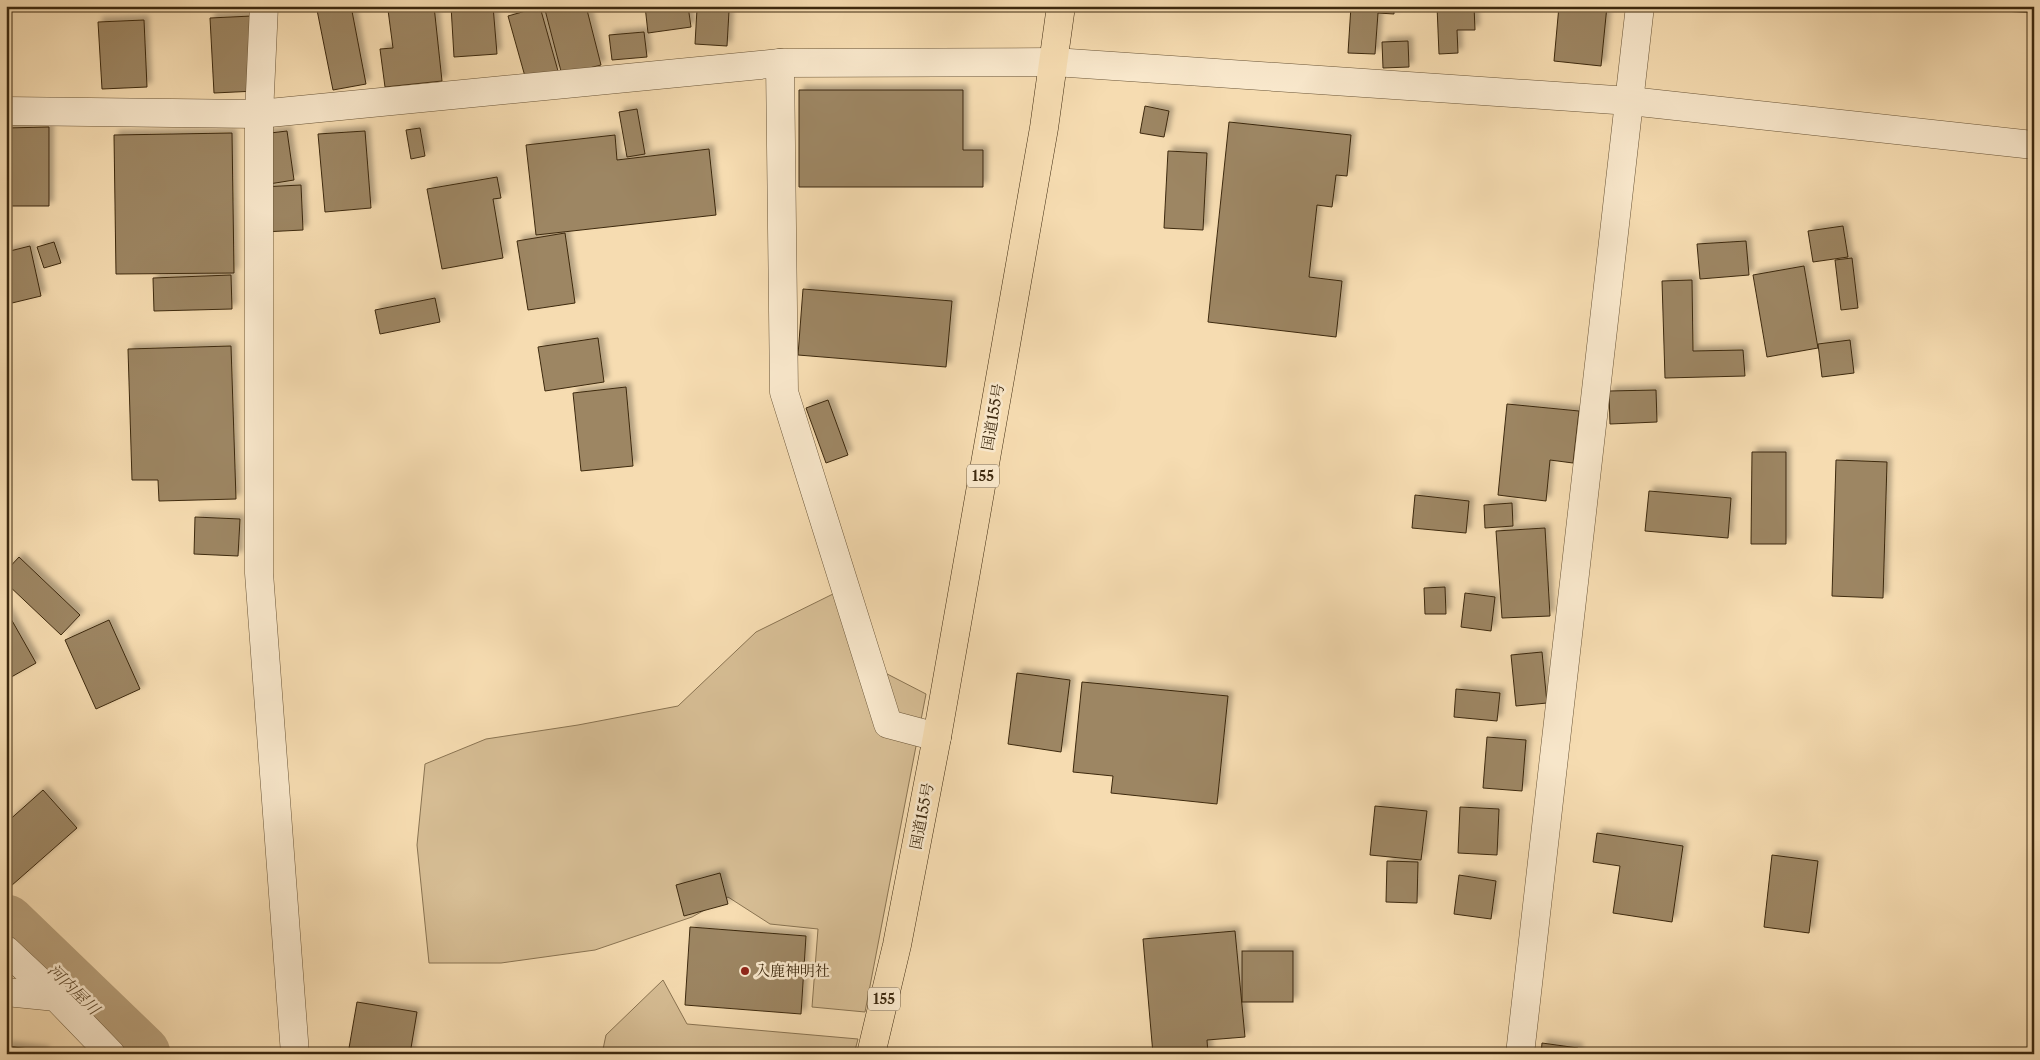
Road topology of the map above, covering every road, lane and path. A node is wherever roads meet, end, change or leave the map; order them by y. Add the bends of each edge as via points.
1 (264, 6) edge
2 (1061, 6) edge
3 (1640, 6) edge
4 (1054, 62) junction
5 (780, 63) junction
6 (1630, 100) junction
7 (6, 110) edge
8 (259, 114) junction
9 (2034, 145) edge
10 (937, 737) junction
11 (897, 945) junction
12 (6, 950) edge
13 (6, 992) edge
14 (56, 997) junction
15 (110, 1054) edge
16 (295, 1054) edge
17 (871, 1054) edge
18 (886, 1054) edge
19 (1520, 1054) edge

1 - 8 street
2 - 4 highway, 国道155号 / 155
3 - 6 street
4 - 5 street
4 - 6 street
4 - 10 highway, 国道155号 / 155
5 - 8 street
5 - 10 street via 784,392 888,724
6 - 9 street
6 - 19 street
7 - 8 street
8 - 16 street via 260,573
10 - 11 highway, 国道155号 / 155
11 - 17 highway, 国道155号 / 155
11 - 18 highway, 国道155号 / 155
12 - 14 street
13 - 14 street
14 - 15 street

